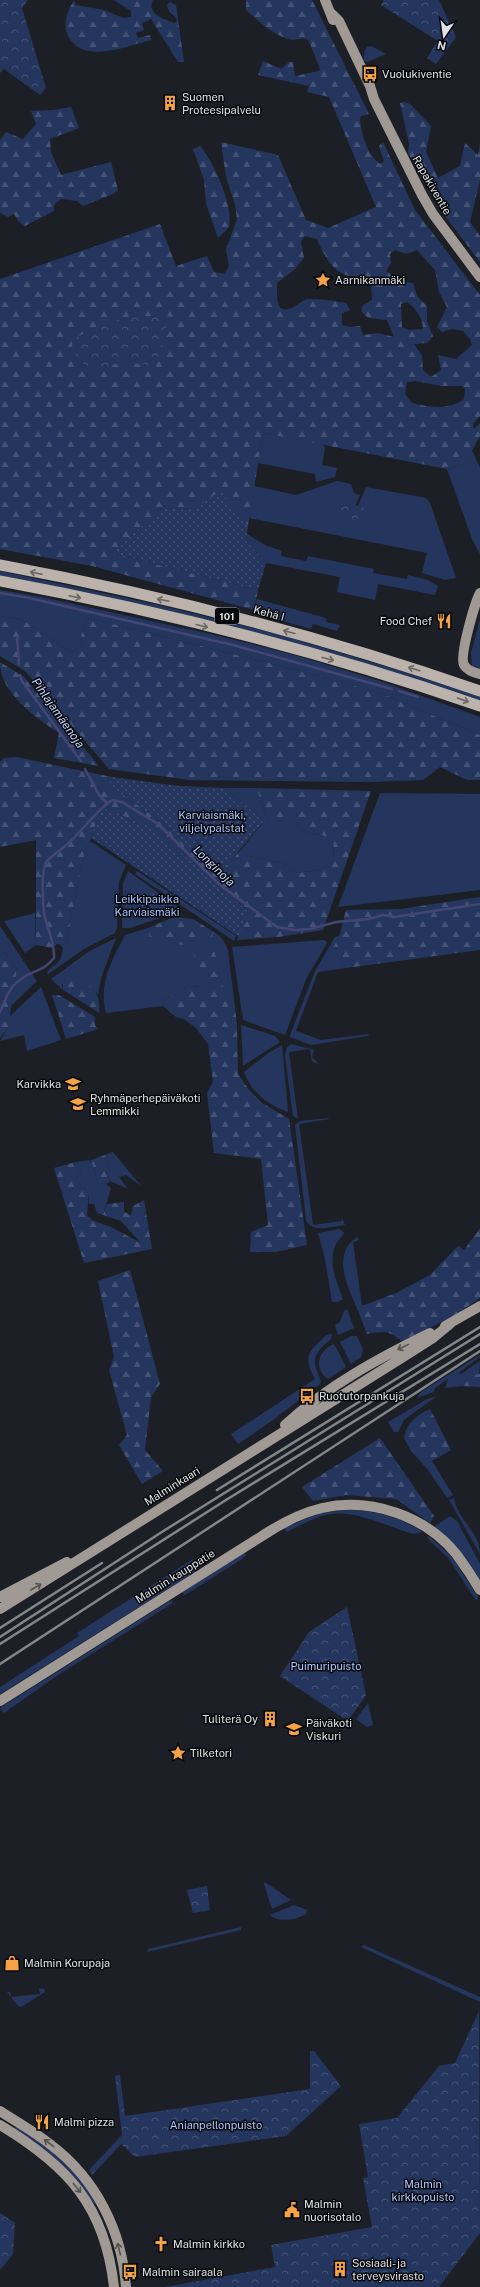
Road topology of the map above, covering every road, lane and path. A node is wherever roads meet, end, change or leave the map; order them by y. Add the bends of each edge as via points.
1 (325, 0) edge
2 (480, 277) edge
3 (0, 565) edge
4 (0, 581) edge
5 (480, 593) edge
6 (480, 674) edge
7 (480, 691) edge
8 (480, 706) edge
9 (480, 1306) edge
10 (480, 1590) edge
11 (1, 1601) edge
12 (0, 1701) edge
13 (0, 2111) edge
14 (0, 2125) edge
15 (114, 2287) edge
16 (126, 2287) edge

1 - 2 main road, Rapakiventie via 332,14 333,24 364,88 374,100 422,195
7 -> 3 highway, Kehä I / 101 via 384,660 236,618
4 -> 8 highway, 101 via 231,633 360,668
5 - 6 main road via 464,648 464,665
9 - 11 main road, Malminkaari via 400,1359 85,1555 52,1569
10 - 12 main road, Malmin kauppatie via 456,1554 428,1529 404,1516 375,1507 333,1506 289,1520
16 -> 13 main road via 118,2244 109,2215 86,2178 53,2146
14 -> 15 main road via 45,2155 84,2196 103,2233

